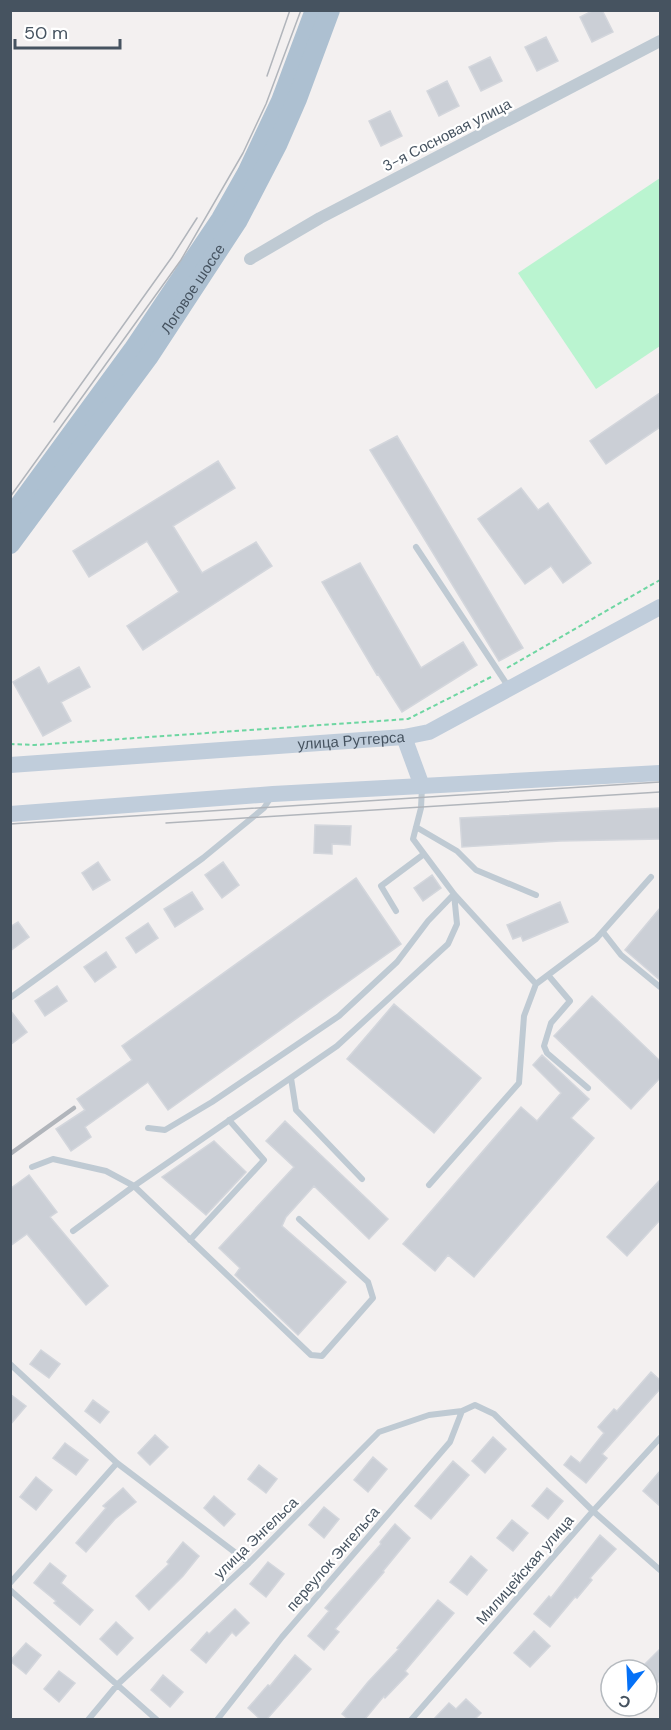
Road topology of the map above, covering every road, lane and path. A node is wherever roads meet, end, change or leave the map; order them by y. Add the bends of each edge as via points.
1 (315, 10) edge
2 (330, 10) edge
3 (660, 41) edge
4 (250, 259) dead end
5 (10, 518) edge
6 (10, 544) edge
7 (416, 547) dead end
8 (660, 580) edge
9 (660, 608) edge
10 (499, 673) junction
11 (510, 689) junction
12 (404, 737) junction
13 (10, 744) edge
14 (10, 765) edge
15 (660, 772) edge
16 (422, 786) junction
17 (273, 794) junction
18 (10, 814) edge
19 (416, 827) junction
20 (424, 854) junction
21 (651, 877) dead end
22 (454, 894) junction
23 (536, 895) dead end
24 (396, 911) dead end
25 (603, 932) junction
26 (548, 975) junction
27 (536, 984) junction
28 (660, 987) edge
29 (10, 998) edge
30 (291, 1078) junction
31 (588, 1088) dead end
32 (229, 1120) junction
33 (148, 1128) dead end
34 (32, 1167) dead end
35 (362, 1179) dead end
36 (429, 1185) dead end
37 (134, 1186) junction
38 (299, 1219) dead end
39 (73, 1230) dead end
40 (190, 1239) junction
41 (11, 1366) edge
42 (462, 1411) junction
43 (660, 1438) edge
44 (117, 1463) junction
45 (592, 1511) junction
46 (249, 1563) junction
47 (660, 1570) edge
48 (10, 1583) edge
49 (10, 1590) edge
50 (118, 1684) junction
51 (88, 1719) edge
52 (157, 1719) edge
53 (217, 1719) edge
54 (411, 1719) edge

1 - 5 main road, Логовое шоссе via 281,101 221,219 133,351
2 - 6 main road, Логовое шоссе via 277,145 238,220 149,356
3 - 4 street, 3-я Сосновая улица via 320,218
7 - 10 lane
8 - 10 path
9 - 11 main road, улица Рутгерса
10 - 11 lane
10 - 13 path via 408,719 35,746
11 - 12 main road, улица Рутгерса via 429,732
12 - 14 main road, улица Рутгерса
12 - 16 main road
15 - 16 main road
16 - 17 main road
16 - 19 lane
17 - 18 main road
17 - 29 lane via 264,808 202,858
19 - 20 lane via 413,839
19 - 23 lane via 457,850 476,870
20 - 22 lane
20 - 24 lane via 381,886
21 - 25 lane
22 - 27 lane
22 - 30 lane via 457,924 448,944 337,1046
22 - 33 lane via 397,962 339,1016 165,1130
25 - 26 lane
25 - 28 lane via 621,955
26 - 27 lane
26 - 31 lane via 570,1000 550,1023 544,1046
27 - 36 lane via 524,1016 519,1083
30 - 32 lane
30 - 35 lane via 296,1110
32 - 37 lane
32 - 40 lane via 264,1160
34 - 37 lane via 53,1159 106,1171
37 - 39 lane
37 - 40 lane
38 - 40 lane via 368,1282 373,1298 322,1356 312,1355
41 - 44 lane
42 - 45 lane, улица Энгельса via 475,1405 494,1413
42 - 46 lane, улица Энгельса via 429,1415 379,1432
42 - 53 lane, переулок Энгельса via 450,1442 282,1637
43 - 45 lane, Милицейская улица
44 - 46 lane
44 - 48 lane
45 - 47 lane, улица Энгельса
45 - 54 lane, Милицейская улица
46 - 50 lane, улица Энгельса
49 - 50 lane
50 - 51 lane, улица Энгельса
50 - 52 lane

